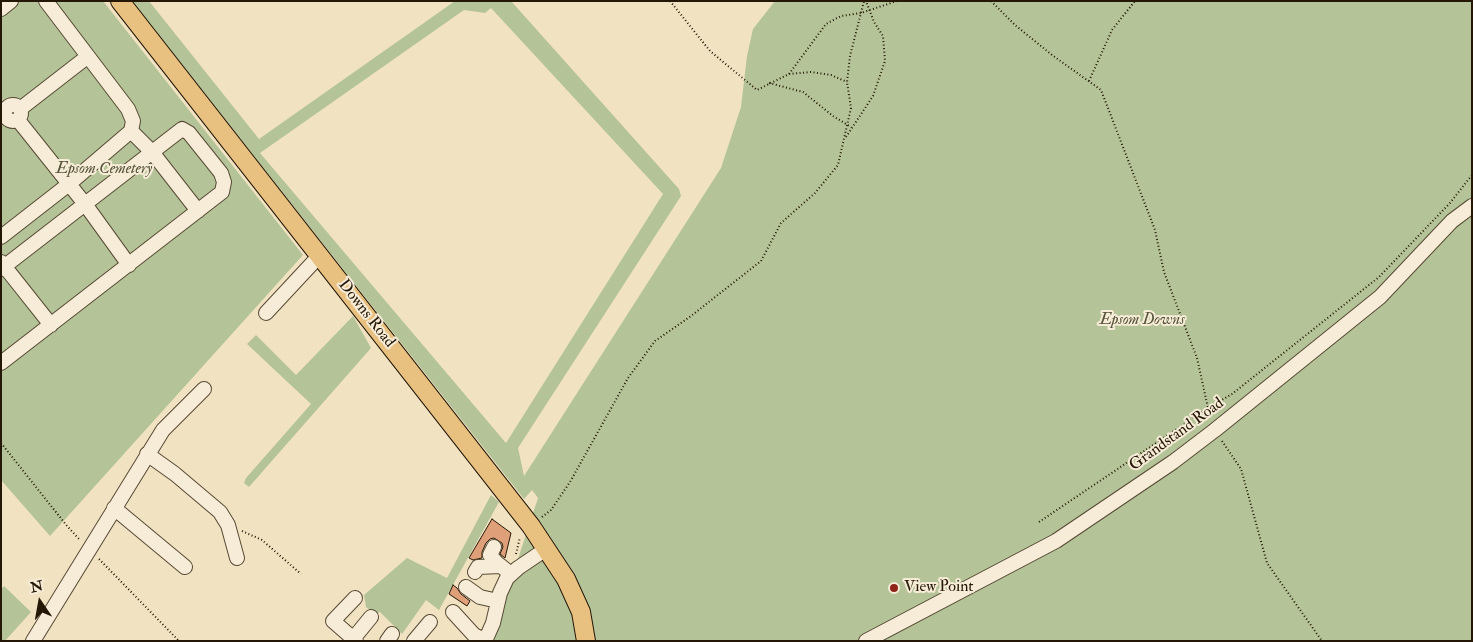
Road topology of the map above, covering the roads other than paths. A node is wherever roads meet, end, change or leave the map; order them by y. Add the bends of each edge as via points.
1 (11, 1) edge
2 (46, 1) edge
3 (120, 1) edge
4 (1, 9) edge
5 (87, 57) junction
6 (9, 114) edge
7 (132, 131) junction
8 (152, 152) junction
9 (69, 184) junction
10 (85, 204) junction
11 (1472, 206) edge
12 (198, 211) junction
13 (1, 237) edge
14 (320, 255) junction
15 (2, 265) edge
16 (128, 265) junction
17 (266, 313) dead end
18 (51, 325) junction
19 (1, 364) edge
20 (204, 389) dead end
21 (147, 454) junction
22 (114, 508) junction
23 (494, 547) dead end
24 (546, 549) junction
25 (237, 558) dead end
26 (185, 568) dead end
27 (510, 569) junction
28 (475, 572) dead end
29 (466, 587) dead end
30 (355, 598) dead end
31 (498, 601) junction
32 (453, 612) dead end
33 (371, 617) dead end
34 (430, 622) dead end
35 (354, 640) edge
36 (33, 641) edge
37 (414, 641) edge
38 (485, 641) edge
39 (586, 641) edge
40 (866, 641) edge

1 - 4 street
2 - 5 street
3 - 14 main road, Downs Road
5 - 6 street
5 - 7 street via 128,109 133,121
6 - 9 street
7 - 8 street
7 - 9 street
8 - 10 street
8 - 12 street
8 - 12 street via 182,130 189,132 221,173 224,182 222,192
9 - 10 street
9 - 13 street
10 - 15 street
10 - 16 street
11 - 40 street, Grandstand Road via 1452,221 1380,297 1174,462 1056,541
12 - 16 street
14 - 17 street
14 - 24 main road, Downs Road
15 - 18 street
16 - 18 street
18 - 19 street
20 - 21 street via 163,430
21 - 22 street
21 - 25 street via 220,512 228,525
22 - 26 street
22 - 36 street
23 - 27 street via 490,555
24 - 27 street
24 - 39 main road, Downs Road via 566,579 581,612
27 - 28 street via 478,567
27 - 31 street
29 - 31 street via 480,596
30 - 35 street via 333,621
31 - 38 street
32 - 38 street via 474,635
33 - 35 street
34 - 37 street

